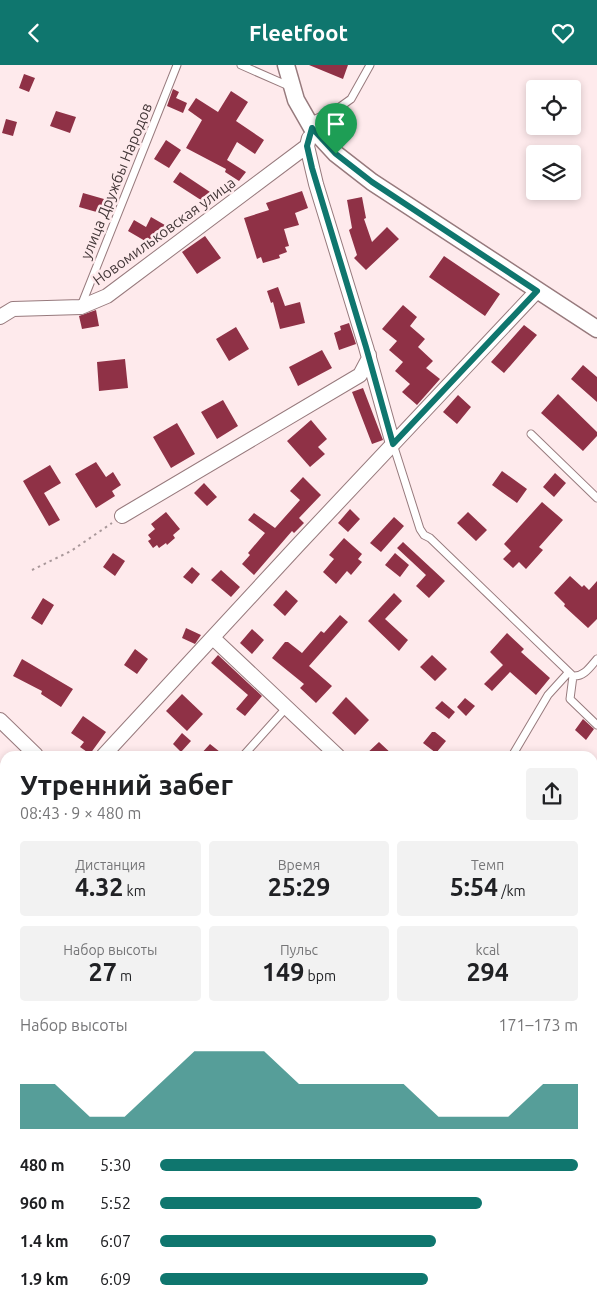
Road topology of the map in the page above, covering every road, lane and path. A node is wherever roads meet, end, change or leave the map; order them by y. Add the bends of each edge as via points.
1 (177, 65) edge
2 (241, 65) edge
3 (286, 65) edge
4 (370, 65) edge
5 (292, 88) junction
6 (310, 125) junction
7 (307, 146) junction
8 (537, 291) junction
9 (81, 307) junction
10 (0, 317) edge
11 (597, 329) edge
12 (366, 347) junction
13 (531, 433) dead end
14 (393, 444) junction
15 (597, 498) edge
16 (122, 516) joint
17 (32, 570) dead end
18 (213, 637) junction
19 (597, 659) edge
20 (570, 675) junction
21 (287, 707) junction
22 (0, 720) edge
23 (597, 725) edge
24 (31, 751) edge
25 (108, 751) edge
26 (247, 751) edge
27 (333, 751) edge
28 (515, 751) edge

1 - 9 lane, улица Дружбы Народов
2 - 5 lane
3 - 5 street
4 - 6 lane via 351,99
5 - 6 street
6 - 7 street
6 - 8 street via 336,154 372,182
7 - 9 street, Новомильковская улица via 107,296
7 - 12 street
8 - 11 street
8 - 14 street via 487,340
9 - 10 street, Новомильковская улица via 13,309
12 - 14 street
12 - 16 street via 369,358 360,375
13 - 15 lane
14 - 18 street
14 - 20 lane via 424,535
16 - 17 path via 71,551
18 - 21 street
18 - 25 street
19 - 20 lane via 579,677
20 - 23 lane via 570,699
20 - 28 lane via 548,695
21 - 26 lane
21 - 27 street
22 - 24 street

